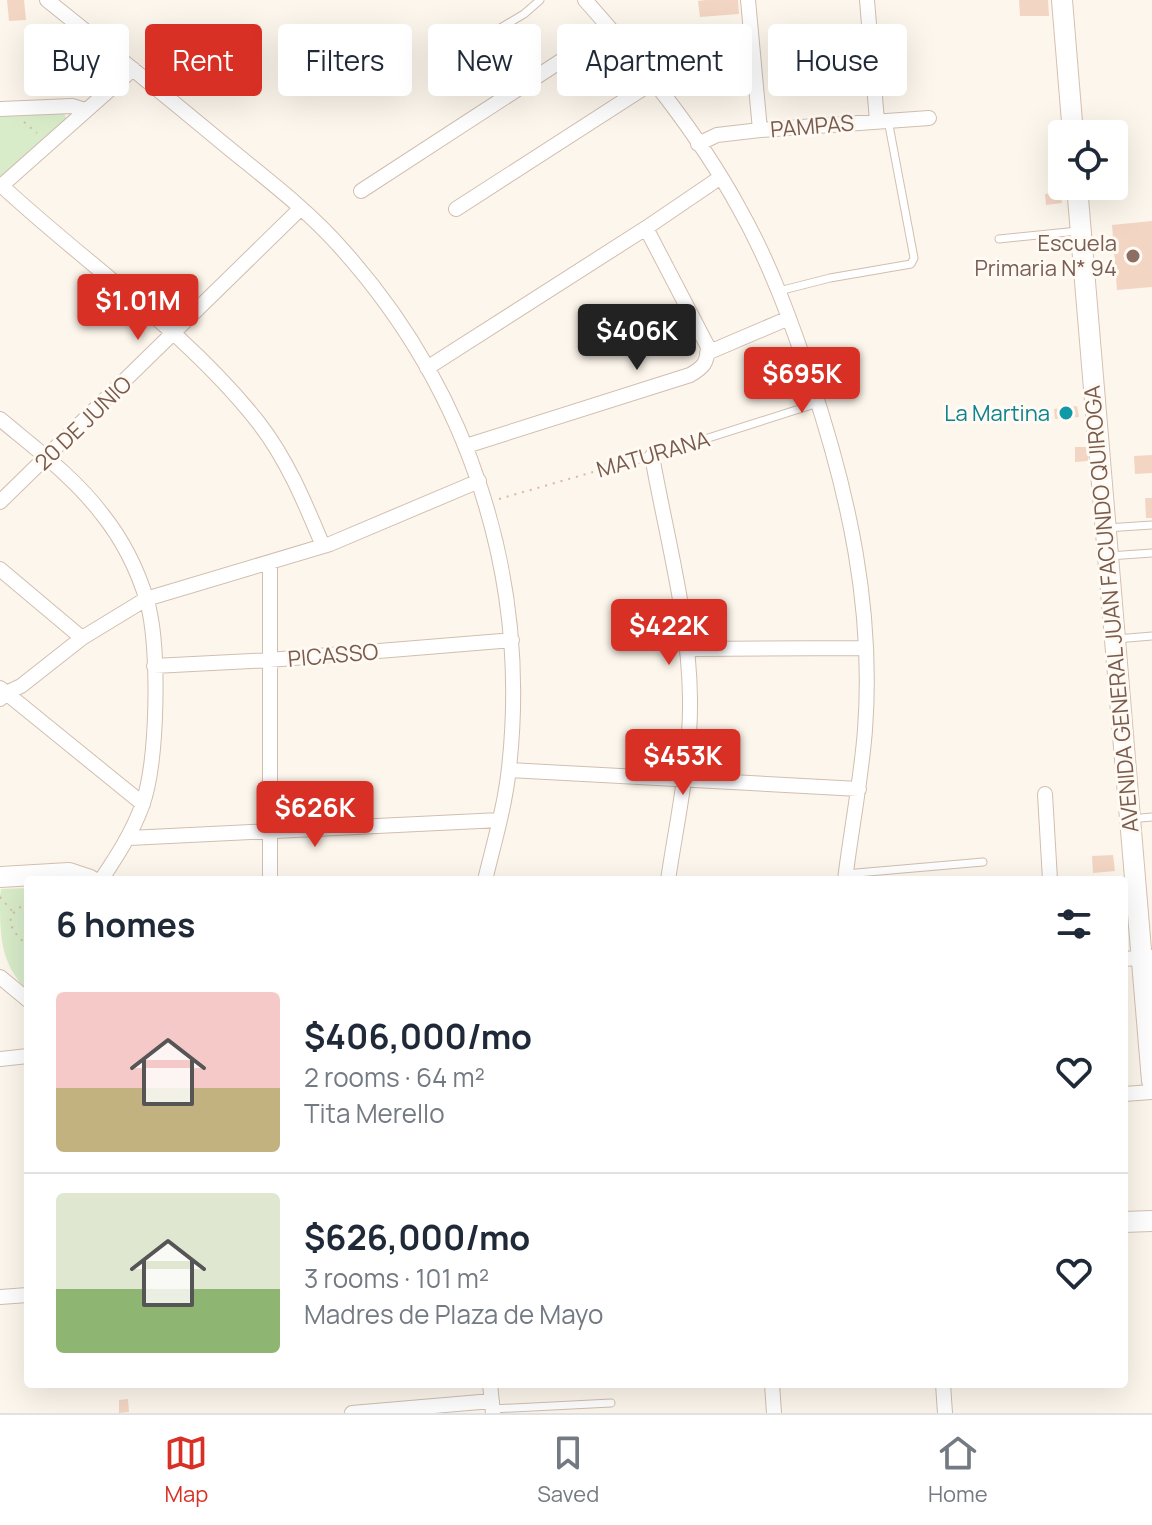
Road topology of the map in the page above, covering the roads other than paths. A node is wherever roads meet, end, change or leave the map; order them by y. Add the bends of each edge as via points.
1 (47, 0) edge
2 (540, 0) edge
3 (585, 0) edge
4 (748, 0) edge
5 (867, 0) edge
6 (1062, 0) edge
7 (507, 24) edge
8 (606, 24) edge
9 (557, 63) edge
10 (133, 69) junction
11 (631, 96) edge
12 (663, 96) edge
13 (4, 109) edge
14 (85, 110) junction
15 (929, 118) dead end
16 (883, 120) junction
17 (1072, 120) edge
18 (760, 130) junction
19 (698, 144) junction
20 (721, 177) junction
21 (1, 187) edge
22 (361, 191) dead end
23 (1078, 200) edge
24 (301, 208) junction
25 (456, 209) dead end
26 (646, 228) junction
27 (1080, 231) junction
28 (999, 239) dead end
29 (779, 291) junction
30 (789, 318) junction
31 (174, 334) junction
32 (707, 353) junction
33 (427, 368) junction
34 (818, 403) junction
35 (0, 419) edge
36 (466, 446) junction
37 (652, 456) junction
38 (47, 458) junction
39 (602, 469) road end
40 (479, 481) junction
41 (0, 502) edge
42 (1152, 525) edge
43 (1104, 528) junction
44 (323, 546) junction
45 (1152, 553) edge
46 (1106, 556) junction
47 (270, 563) junction
48 (0, 569) edge
49 (146, 599) junction
50 (1152, 636) edge
51 (82, 638) junction
52 (1114, 639) junction
53 (512, 640) junction
54 (865, 648) junction
55 (688, 649) junction
56 (269, 660) junction
57 (154, 666) junction
58 (2, 693) edge
59 (509, 770) junction
60 (683, 778) junction
61 (859, 789) junction
62 (1045, 794) dead end
63 (143, 804) junction
64 (1152, 817) edge
65 (500, 820) junction
66 (1129, 820) junction
67 (270, 832) junction
68 (129, 838) junction
69 (983, 862) dead end
70 (78, 876) edge
71 (104, 876) edge
72 (270, 876) edge
73 (486, 876) edge
74 (669, 876) edge
75 (845, 876) edge
76 (854, 876) edge
77 (1050, 876) edge
78 (0, 877) edge
79 (1138, 945) edge
80 (0, 977) edge
81 (24, 997) edge
82 (24, 1056) edge
83 (0, 1059) edge
84 (1152, 1081) edge
85 (1152, 1092) edge
86 (1128, 1094) edge
87 (1152, 1221) edge
88 (1128, 1222) edge
89 (24, 1295) edge
90 (0, 1297) edge
91 (490, 1388) edge
92 (772, 1388) edge
93 (943, 1388) edge
94 (611, 1403) dead end
95 (492, 1408) edge
96 (428, 1410) edge
97 (352, 1413) edge
98 (774, 1413) edge
99 (945, 1413) edge

1 - 10 street
2 - 7 lane
3 - 8 street
4 - 18 street
5 - 16 street
6 - 17 street
9 - 22 street
10 - 14 street
10 - 24 street
11 - 25 street
12 - 19 street
13 - 14 street
14 - 21 street
15 - 16 street, PAMPAS
16 - 18 street, PAMPAS
16 - 29 lane via 914,258 911,264
18 - 19 street, PAMPAS via 717,135
19 - 20 street
20 - 26 street
20 - 29 street
21 - 31 street
23 - 27 street, AVENIDA GENERAL JUAN FACUNDO QUIROGA
24 - 31 street, 20 DE JUNIO
24 - 33 street via 383,300
26 - 32 street
26 - 33 street
27 - 28 lane
27 - 43 street, AVENIDA GENERAL JUAN FACUNDO QUIROGA
29 - 30 street
30 - 32 street
30 - 34 street
31 - 38 street, 20 DE JUNIO
31 - 44 street via 259,423 286,464
32 - 36 street via 703,368 690,375
33 - 36 street
34 - 37 lane, MATURANA
34 - 54 street via 853,529
35 - 38 street
36 - 40 street
37 - 39 lane, MATURANA
37 - 55 street
38 - 41 street, 20 DE JUNIO
38 - 49 street via 103,515
40 - 44 street
40 - 53 street via 502,564
42 - 43 lane
43 - 46 street, AVENIDA GENERAL JUAN FACUNDO QUIROGA
44 - 47 street
45 - 46 lane
46 - 52 street, AVENIDA GENERAL JUAN FACUNDO QUIROGA
47 - 49 street
47 - 56 street
48 - 51 street
49 - 51 street
49 - 57 street
50 - 52 lane
51 - 58 street via 21,686
52 - 66 street, AVENIDA GENERAL JUAN FACUNDO QUIROGA
53 - 56 street, PICASSO
53 - 59 street
54 - 55 street
54 - 61 street
55 - 60 street
56 - 57 street, PICASSO
56 - 67 street
57 - 63 street via 153,751
58 - 63 street
59 - 60 street
59 - 65 street
60 - 61 street
60 - 74 street
61 - 75 street
62 - 77 street
63 - 68 street
64 - 66 lane
65 - 67 street
65 - 73 street
66 - 79 street, AVENIDA GENERAL JUAN FACUNDO QUIROGA
67 - 68 street
67 - 72 street
68 - 71 street
69 - 76 lane
70 - 78 street
79 - 84 street, AVENIDA GENERAL JUAN FACUNDO QUIROGA
80 - 81 street
82 - 83 street
85 - 86 street
87 - 88 street
89 - 90 street
91 - 95 street
92 - 98 street
93 - 99 street
94 - 95 lane
95 - 96 street
96 - 97 street

